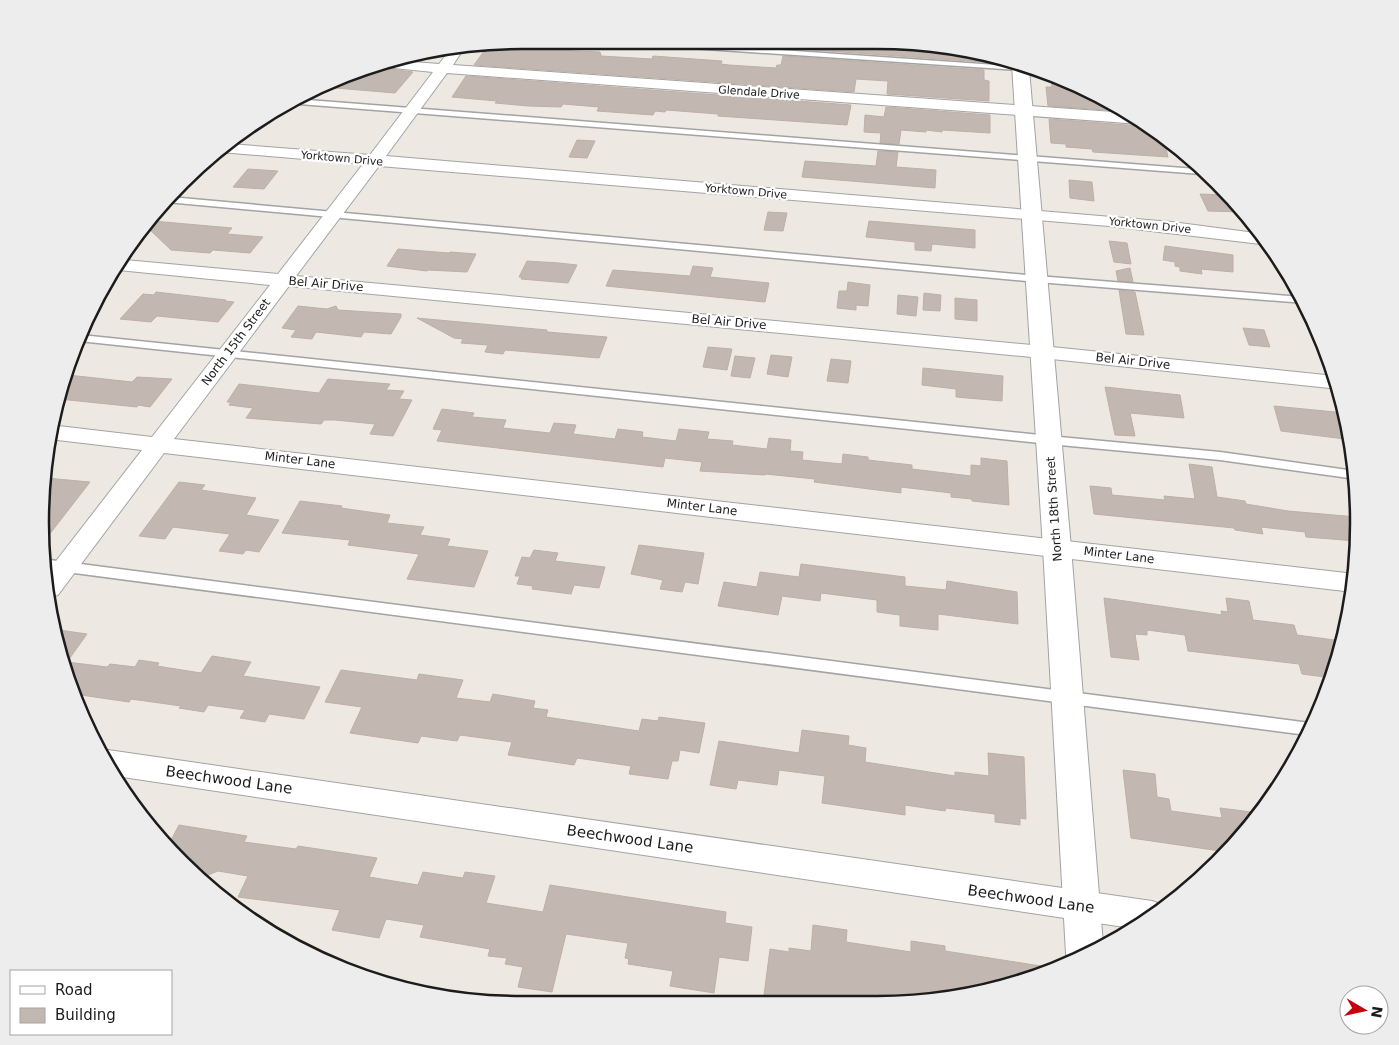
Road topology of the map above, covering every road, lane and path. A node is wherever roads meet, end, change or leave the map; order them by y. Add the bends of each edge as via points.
1 (738, 49) edge
2 (453, 54) edge
3 (398, 66) edge
4 (1005, 67) edge
5 (442, 69) junction
6 (1024, 72) edge
7 (305, 102) edge
8 (411, 111) junction
9 (1024, 111) junction
10 (1122, 118) edge
11 (232, 149) edge
12 (1028, 158) junction
13 (375, 160) junction
14 (1195, 172) edge
15 (175, 201) edge
16 (334, 214) junction
17 (1032, 214) junction
18 (1255, 238) edge
19 (125, 265) edge
20 (1037, 279) junction
21 (282, 280) junction
22 (1294, 299) edge
23 (86, 339) edge
24 (1042, 352) junction
25 (227, 354) junction
26 (1329, 382) edge
27 (58, 433) edge
28 (1049, 440) junction
29 (159, 444) junction
30 (1347, 474) edge
31 (1057, 548) junction
32 (51, 565) edge
33 (64, 567) junction
34 (1346, 582) edge
35 (53, 583) edge
36 (1067, 696) junction
37 (1303, 728) edge
38 (114, 763) edge
39 (1081, 906) junction
40 (1142, 915) edge
41 (1084, 948) edge

1 - 4 lane
2 - 5 street, North 15th Street
3 - 5 street, Glendale Drive
5 - 8 street, North 15th Street
5 - 9 street, Glendale Drive
6 - 9 street, North 18th Street
7 - 8 lane
8 - 12 lane
8 - 13 street, North 15th Street
9 - 10 street, Glendale Drive
9 - 12 street, North 18th Street
11 - 13 street, Yorktown Drive
12 - 14 lane
12 - 17 street, North 18th Street
13 - 16 street, North 15th Street
13 - 17 street, Yorktown Drive
15 - 16 lane
16 - 20 lane
16 - 21 street, North 15th Street
17 - 18 street, Yorktown Drive
17 - 20 street, North 18th Street
19 - 21 street, Bel Air Drive
20 - 22 lane
20 - 24 street, North 18th Street
21 - 24 street, Bel Air Drive
21 - 25 street, North 15th Street
23 - 25 lane
24 - 26 street, Bel Air Drive
24 - 28 street, North 18th Street
25 - 28 lane
25 - 29 street, North 15th Street
27 - 29 street, Minter Lane
28 - 30 lane via 1220,456
28 - 31 street, North 18th Street
29 - 31 street, Minter Lane
29 - 33 street, North 15th Street
31 - 34 street, Minter Lane
31 - 36 street, North 18th Street
32 - 33 lane
33 - 35 street, North 15th Street
33 - 36 lane
36 - 37 lane
36 - 39 street, North 18th Street
38 - 39 street, Beechwood Lane
39 - 40 street, Beechwood Lane
39 - 41 street, North 18th Street

